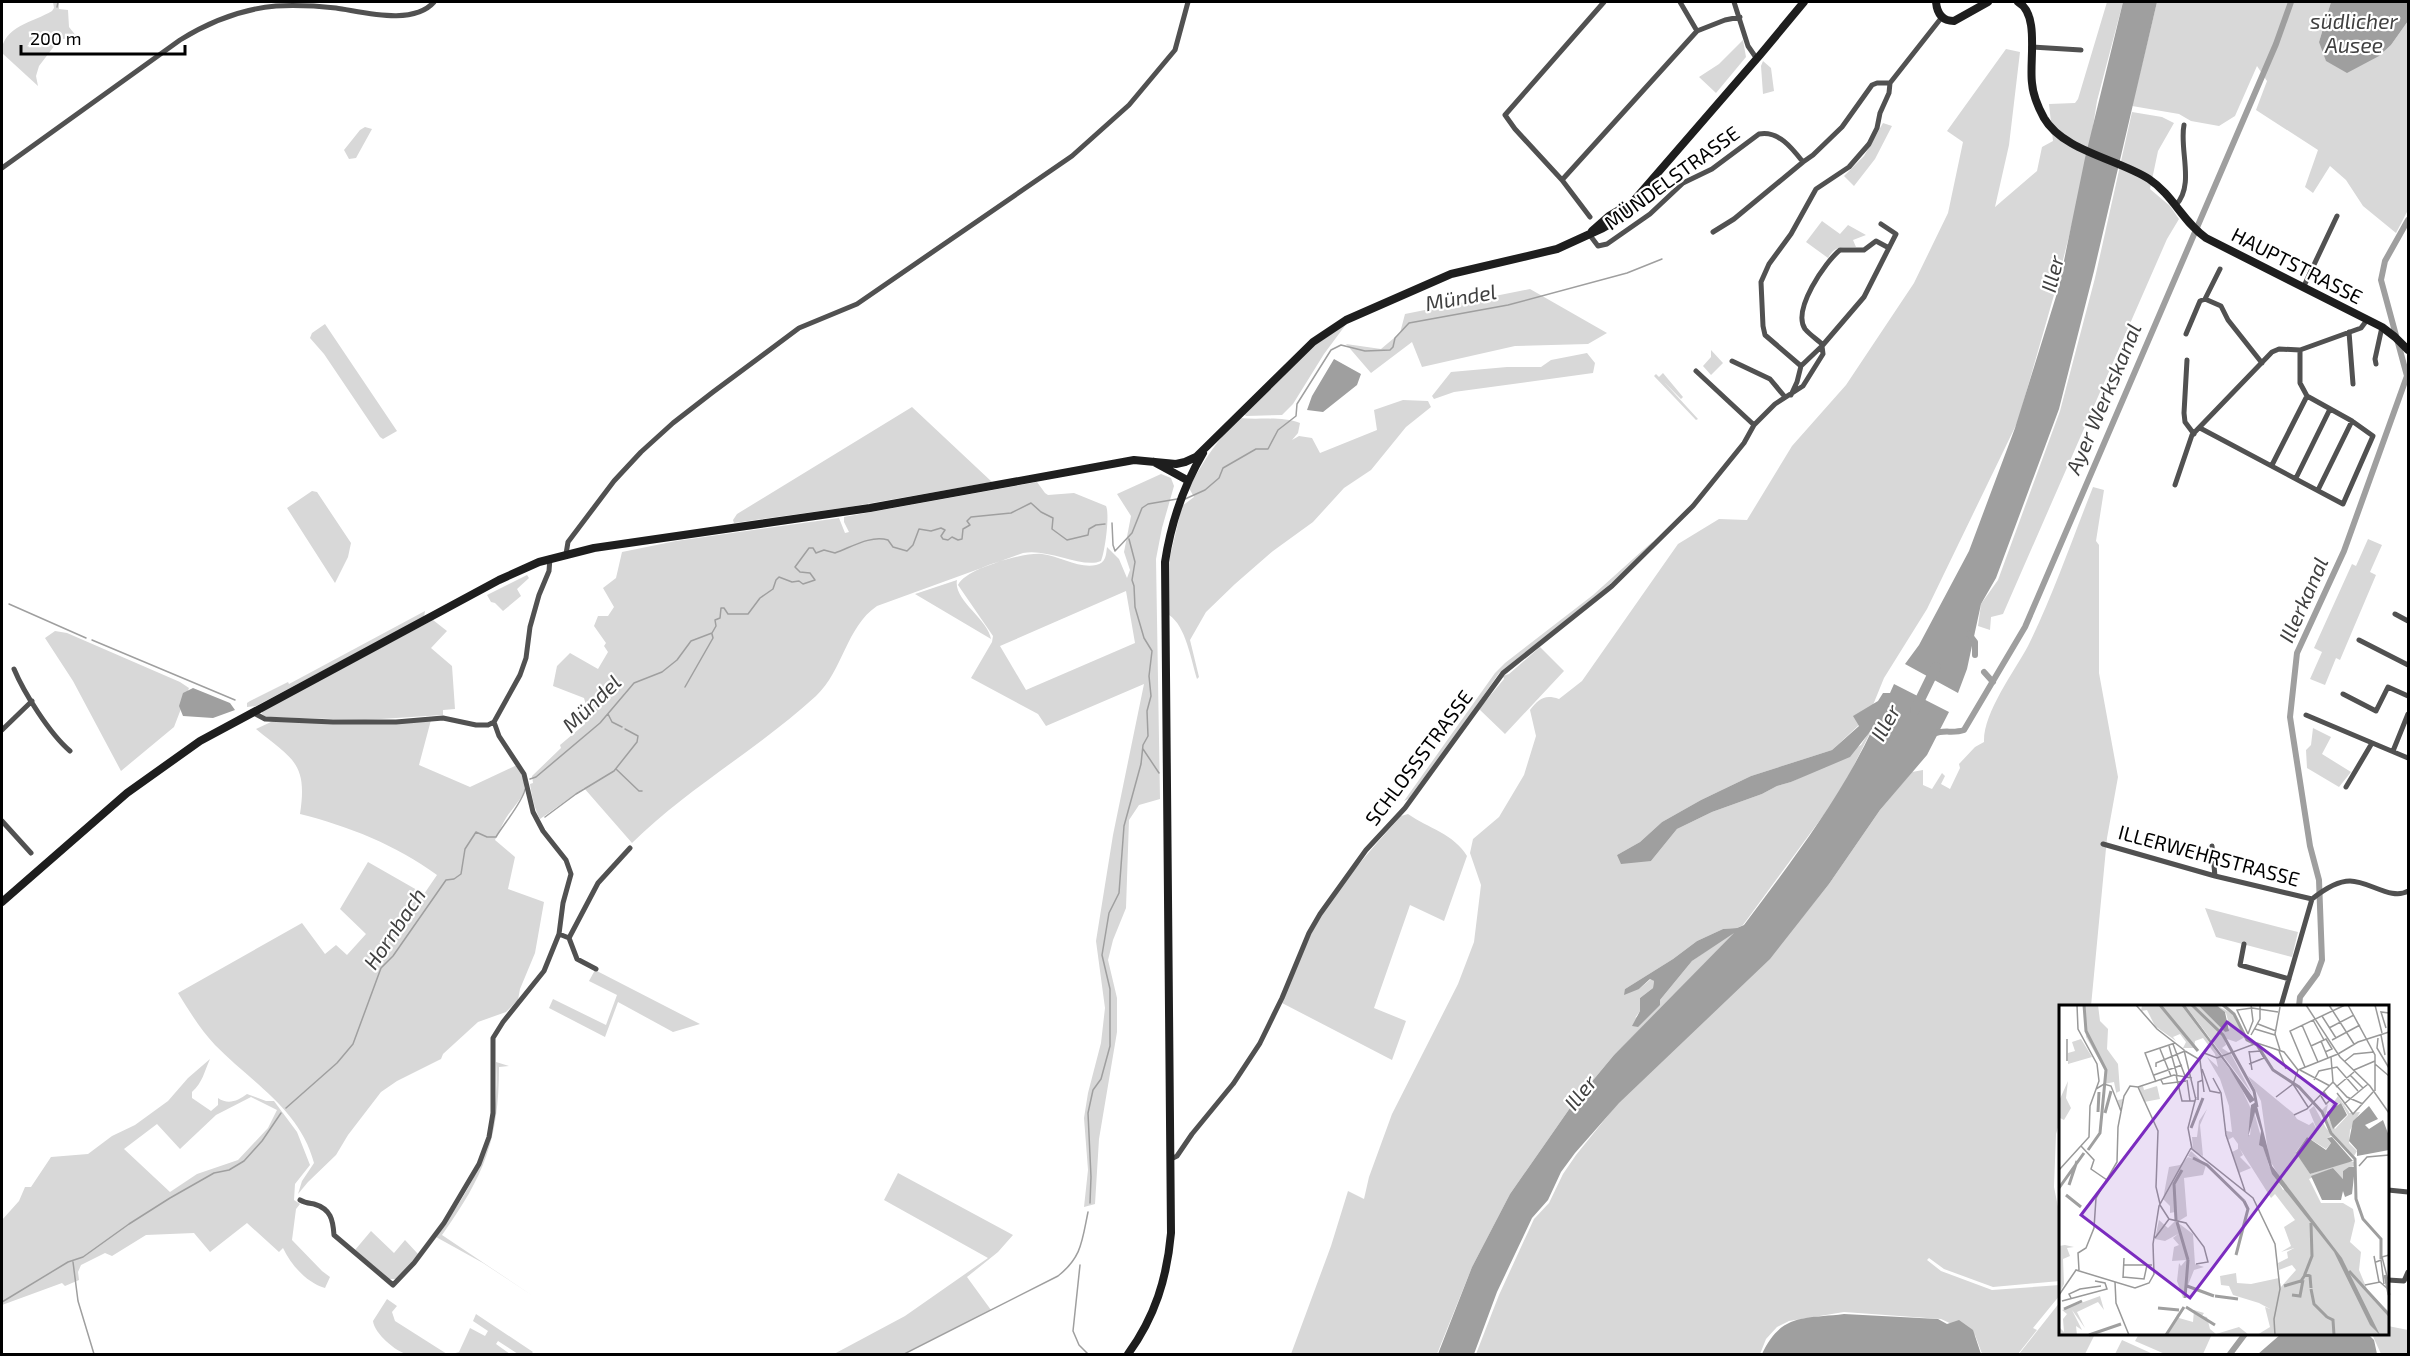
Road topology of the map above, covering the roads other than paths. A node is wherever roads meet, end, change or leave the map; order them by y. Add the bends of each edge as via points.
1 (434, 2) edge
2 (1188, 2) edge
3 (1604, 2) edge
4 (1680, 2) edge
5 (1734, 2) edge
6 (1804, 2) edge
7 (1936, 2) edge
8 (1988, 2) edge
9 (2018, 2) edge
10 (1740, 17) junction
11 (1942, 17) junction
12 (1697, 31) junction
13 (2031, 47) junction
14 (2081, 51) dead end
15 (1757, 59) junction
16 (1890, 83) junction
17 (2184, 125) dead end
18 (1803, 162) junction
19 (2, 168) edge
20 (1562, 180) junction
21 (2176, 205) junction
22 (2337, 216) dead end
23 (1590, 218) dead end
24 (1881, 224) dead end
25 (1713, 232) dead end
26 (1589, 234) junction
27 (1889, 248) junction
28 (2220, 269) dead end
29 (2303, 288) junction
30 (2206, 296) junction
31 (2367, 320) junction
32 (2384, 329) junction
33 (2349, 332) junction
34 (2186, 334) dead end
35 (1823, 346) junction
36 (2300, 350) junction
37 (2409, 350) edge
38 (2187, 360) dead end
39 (1732, 361) dead end
40 (2262, 363) junction
41 (2376, 364) dead end
42 (1801, 366) junction
43 (1696, 371) dead end
44 (2353, 384) dead end
45 (1788, 396) junction
46 (2307, 396) junction
47 (2330, 409) junction
48 (2352, 421) junction
49 (1754, 425) junction
50 (2200, 428) junction
51 (2194, 434) junction
52 (1207, 447) junction
53 (1152, 461) junction
54 (1176, 464) junction
55 (2272, 465) junction
56 (2296, 478) junction
57 (1187, 481) junction
58 (2175, 485) dead end
59 (2318, 490) junction
60 (566, 554) junction
61 (550, 558) junction
62 (2395, 614) dead end
63 (2409, 621) edge
64 (2359, 640) dead end
65 (2409, 665) edge
66 (14, 669) dead end
67 (2343, 694) dead end
68 (2409, 696) edge
69 (32, 701) junction
70 (252, 712) junction
71 (2409, 714) edge
72 (2306, 715) dead end
73 (494, 722) junction
74 (2, 730) edge
75 (2372, 742) junction
76 (70, 751) dead end
77 (2392, 751) junction
78 (2409, 758) edge
79 (2346, 787) dead end
80 (2, 821) edge
81 (2103, 844) dead end
82 (2212, 846) dead end
83 (630, 848) dead end
84 (31, 853) dead end
85 (2215, 876) junction
86 (2409, 891) edge
87 (2313, 898) junction
88 (2, 902) edge
89 (559, 934) junction
90 (569, 938) junction
91 (2244, 944) dead end
92 (596, 969) dead end
93 (2289, 979) junction
94 (2281, 1005) edge
95 (1171, 1159) junction
96 (2389, 1190) edge
97 (2409, 1192) edge
98 (300, 1200) dead end
99 (2409, 1272) edge
100 (2389, 1280) edge
101 (1128, 1354) edge

1 - 19 street via 407,15 274,6 231,16 180,40
2 - 60 street via 1174,50 1129,105 1072,156 857,304 799,328 673,423 614,481 568,542
3 - 20 street via 1505,115
4 - 12 street
5 - 10 street
6 - 15 main road
7 - 11 main road
8 - 11 main road via 1954,21
9 - 13 main road via 2029,14
10 - 12 street
10 - 15 street via 1748,46
11 - 16 street
12 - 20 street
13 - 14 street
13 - 21 main road, HAUPTSTRASSE via 2032,83 2044,119 2058,134 2151,181
15 - 26 main road via 1617,220
16 - 18 street via 1872,85 1842,127
16 - 42 street via 1869,144 1850,167 1816,189 1761,282 1765,334
17 - 21 street via 2185,187
18 - 25 street
18 - 26 street, MÜNDELSTRASSE via 1778,136 1759,134 1712,169 1683,183 1650,214 1607,244 1598,246
20 - 23 street
21 - 29 main road, HAUPTSTRASSE via 2201,235
22 - 29 street
24 - 27 street via 1896,234
26 - 52 main road via 1541,254 1451,274 1346,320 1313,342
27 - 35 street, SCHLOSSSTRASSE via 1864,297
27 - 35 street via 1875,241 1864,250 1840,250 1824,268 1802,311 1806,330
28 - 30 street
29 - 31 main road, HAUPTSTRASSE
30 - 34 street
30 - 40 street via 2221,306
31 - 32 main road, HAUPTSTRASSE
31 - 33 street via 2361,328
32 - 37 main road, HAUPTSTRASSE
32 - 41 street
33 - 36 street
33 - 44 street
35 - 42 street
35 - 45 street, SCHLOSSSTRASSE via 1811,375
36 - 40 street via 2279,349
36 - 46 street via 2300,383
38 - 51 street via 2184,413
39 - 45 street via 1770,379
40 - 50 street
42 - 45 street
43 - 49 street
45 - 49 street, SCHLOSSSTRASSE
46 - 47 street
46 - 55 street
47 - 48 street
47 - 56 street
48 - 59 street
48 - 59 street via 2373,436 2343,504
49 - 95 street, SCHLOSSSTRASSE via 1693,506 1650,550 1612,586 1503,673 1405,808 1366,850 1320,914 1260,1042 1233,1084
50 - 51 street
50 - 55 street
51 - 58 street
52 - 54 main road via 1196,457
52 - 57 main road
53 - 54 main road
53 - 57 main road
53 - 60 main road via 1134,460 914,501
54 - 57 main road
55 - 56 street
56 - 59 street
57 - 95 main road via 1165,562
60 - 61 main road
61 - 70 main road via 499,580
61 - 73 street via 530,627 526,658
62 - 63 street
64 - 65 street
66 - 69 street
67 - 68 street via 2376,711 2388,687
69 - 74 street
69 - 76 street via 56,739
70 - 73 street via 265,719 333,723 425,718 476,725
70 - 88 main road via 148,776
71 - 77 street
72 - 75 street
73 - 89 street via 524,774 543,831 566,860 571,874 562,903
75 - 77 street
75 - 79 street
77 - 78 street
80 - 84 street
81 - 85 street, ILLERWEHRSTRASSE
82 - 85 street
83 - 90 street via 596,886
85 - 87 street, ILLERWEHRSTRASSE
86 - 87 street, ILLERWEHRSTRASSE via 2393,894 2350,881
87 - 93 street
89 - 90 street
89 - 98 street via 544,971 493,1038 494,1113 479,1164 432,1239 393,1286 334,1235 333,1219 327,1211
90 - 92 street via 577,959
91 - 93 street via 2240,965
93 - 94 street
95 - 101 main road via 1171,1233 1165,1279 1154,1312
96 - 97 street
99 - 100 street via 2404,1281

